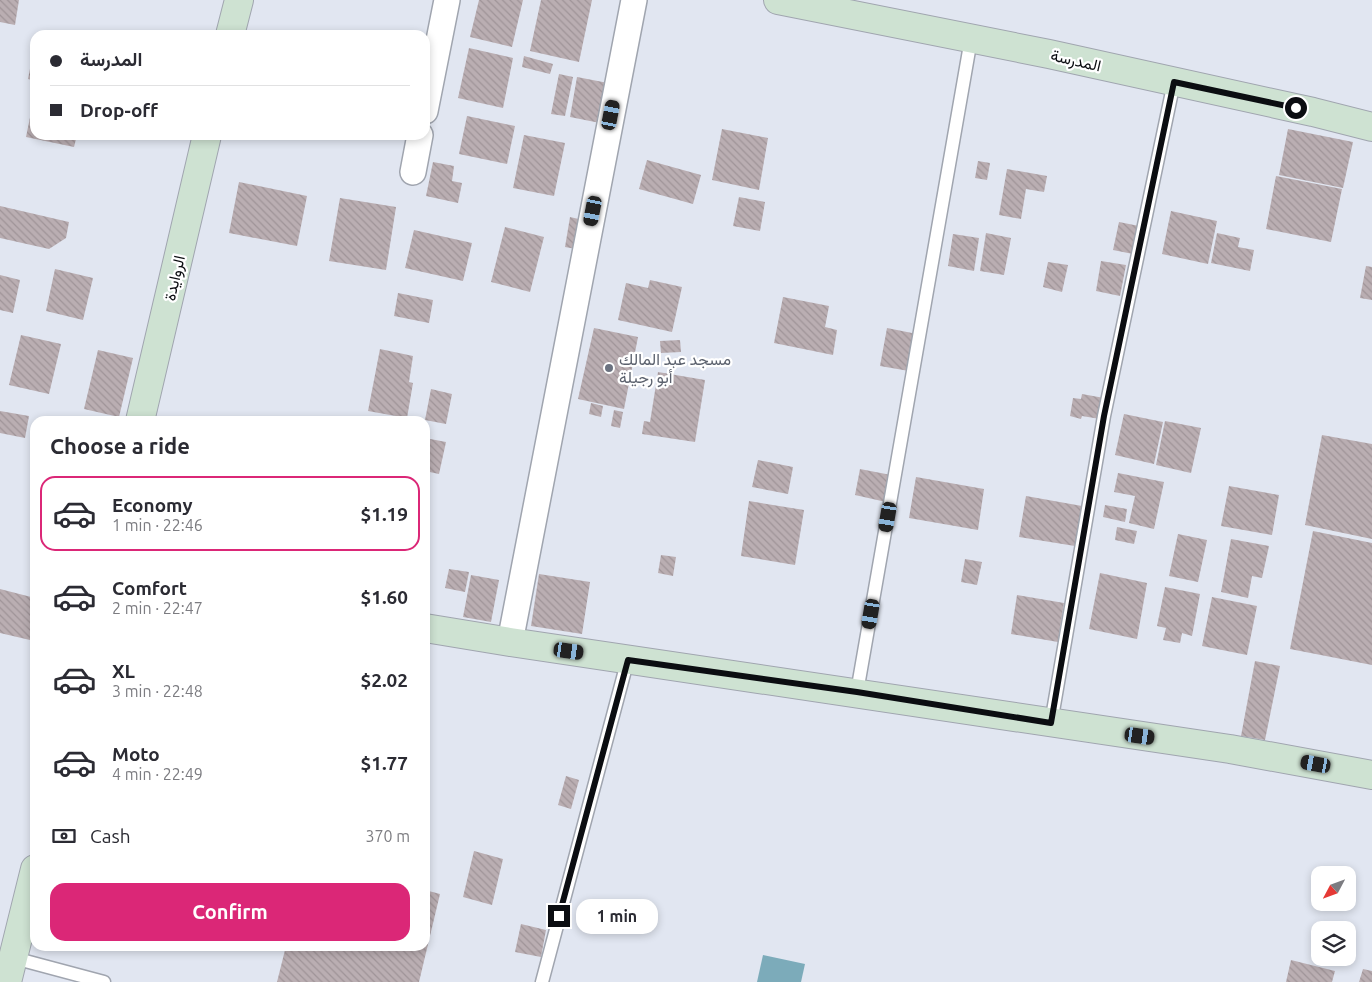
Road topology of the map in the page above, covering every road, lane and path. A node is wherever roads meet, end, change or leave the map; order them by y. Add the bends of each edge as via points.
1 (239, 0) edge
2 (447, 0) edge
3 (634, 0) edge
4 (778, 0) edge
5 (231, 30) edge
6 (971, 39) junction
7 (1174, 82) junction
8 (430, 86) edge
9 (1372, 128) edge
10 (206, 140) edge
11 (419, 140) edge
12 (413, 172) dead end
13 (141, 416) edge
14 (430, 629) edge
15 (510, 642) junction
16 (628, 660) junction
17 (857, 692) junction
18 (1051, 723) junction
19 (1372, 775) edge
20 (30, 890) edge
21 (11, 970) edge
22 (104, 982) edge
23 (542, 982) edge

1 - 5 street
2 - 8 street
3 - 15 street
4 - 6 street, المدرسة
6 - 7 street, المدرسة
6 - 17 lane
7 - 9 street, المدرسة
7 - 18 lane via 1104,416
10 - 13 street, الروايدة
11 - 12 street
14 - 15 street
15 - 16 street
16 - 17 street
16 - 23 lane
17 - 18 street
18 - 19 street via 1230,748
20 - 21 street
21 - 22 lane

